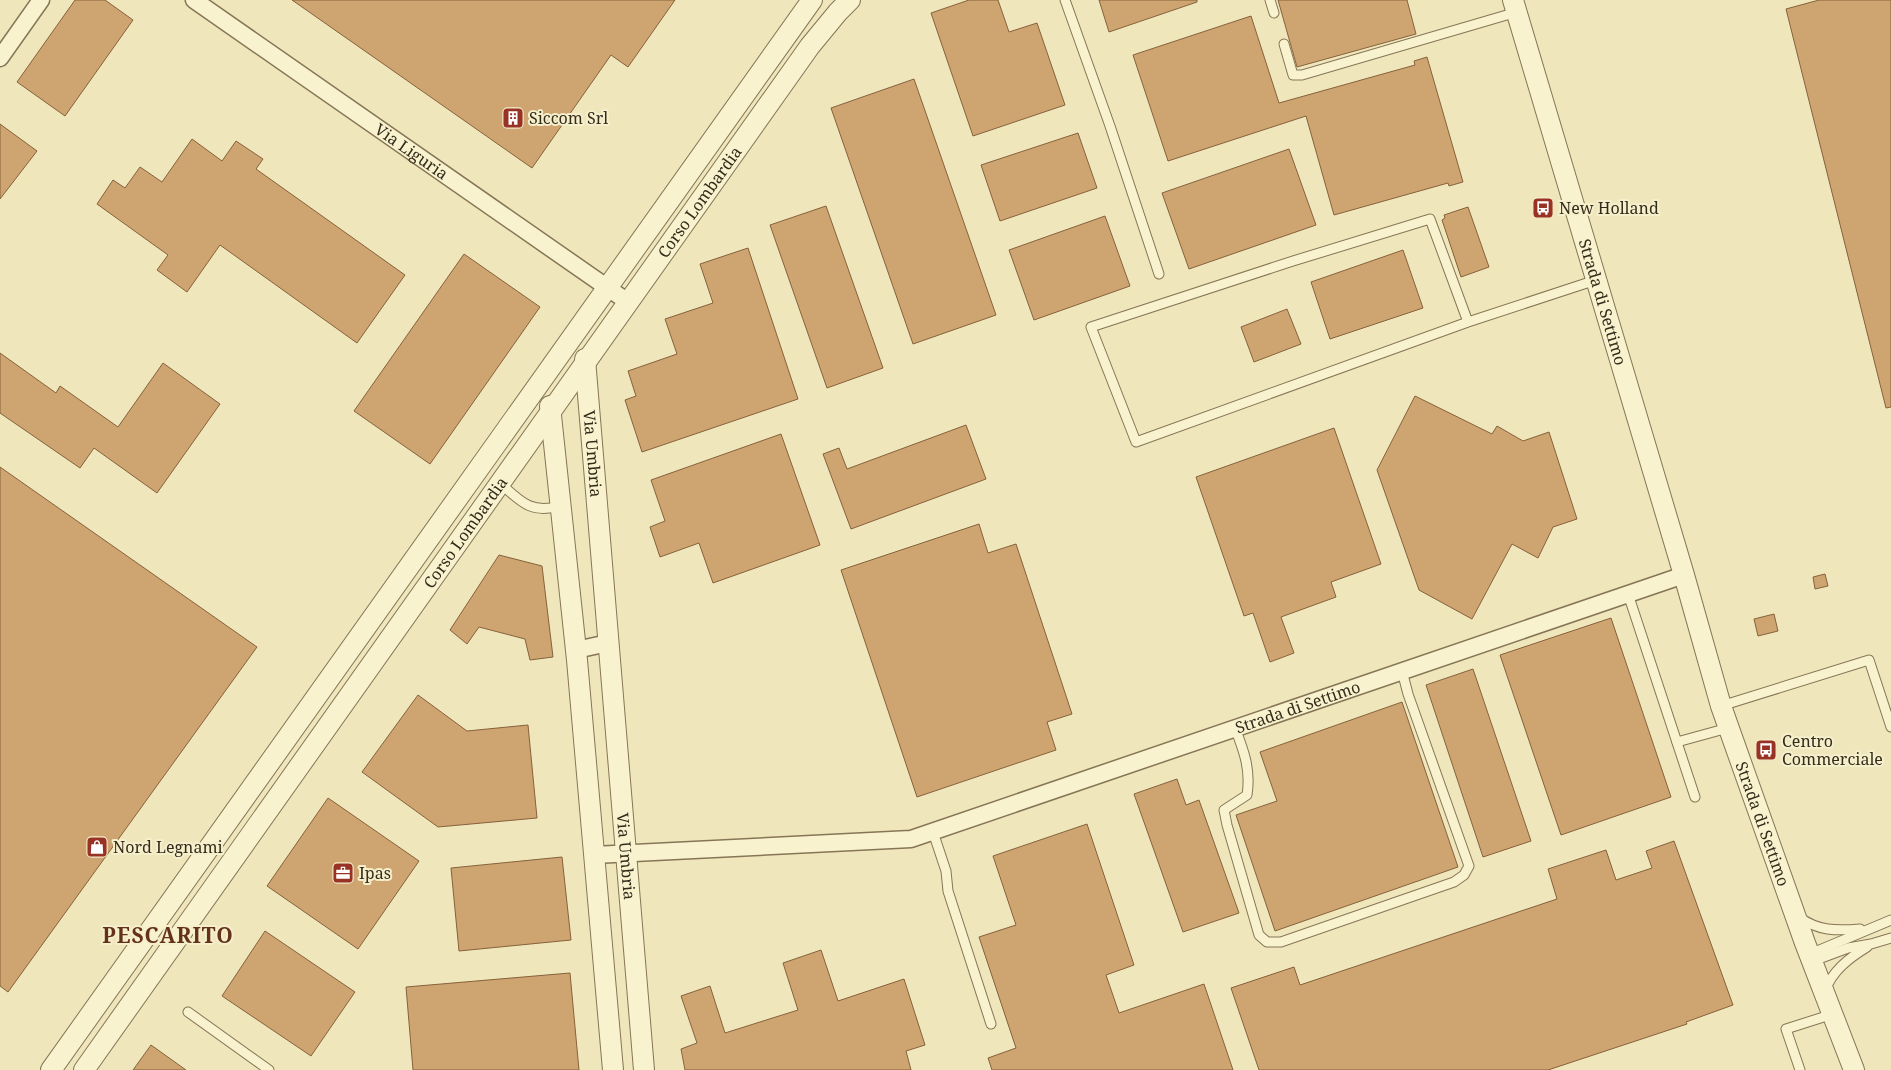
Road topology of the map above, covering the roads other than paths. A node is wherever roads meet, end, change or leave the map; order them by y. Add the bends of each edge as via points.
1 (41, 0) edge
2 (194, 0) edge
3 (812, 0) edge
4 (850, 0) edge
5 (1065, 0) edge
6 (1270, 0) edge
7 (1515, 6) edge
8 (1274, 13) dead end
9 (1284, 44) dead end
10 (0, 58) edge
11 (718, 130) junction
12 (740, 145) junction
13 (1159, 274) dead end
14 (1596, 280) junction
15 (607, 287) junction
16 (628, 302) junction
17 (1468, 322) junction
18 (581, 323) junction
19 (585, 363) junction
20 (545, 375) junction
21 (550, 412) junction
22 (500, 483) junction
23 (561, 506) junction
24 (434, 530) junction
25 (456, 546) junction
26 (1684, 575) junction
27 (1628, 594) junction
28 (608, 643) junction
29 (576, 650) junction
30 (1402, 671) junction
31 (1879, 694) junction
32 (1891, 699) edge
33 (1721, 706) junction
34 (1891, 727) edge
35 (1235, 728) junction
36 (1728, 728) junction
37 (1677, 742) junction
38 (1695, 797) dead end
39 (933, 832) junction
40 (626, 854) junction
41 (594, 855) junction
42 (177, 893) junction
43 (198, 909) junction
44 (1794, 913) junction
45 (1891, 920) edge
46 (1867, 928) junction
47 (1891, 938) edge
48 (1871, 944) junction
49 (1811, 958) junction
50 (1825, 993) junction
51 (188, 1012) dead end
52 (1833, 1014) junction
53 (991, 1024) dead end
54 (51, 1070) edge
55 (84, 1070) edge
56 (269, 1070) edge
57 (613, 1070) edge
58 (644, 1070) edge
59 (1800, 1070) edge
60 (1854, 1070) edge

1 - 10 street
2 - 15 street, Via Liguria
3 - 11 street, Corso Lombardia
4 - 12 street, Corso Lombardia via 810,46
5 - 13 lane
6 - 8 lane
7 - 9 lane via 1302,75 1293,75
7 - 14 street, Strada di Settimo
11 - 12 street
11 - 15 street, Corso Lombardia
12 - 16 street, Corso Lombardia
14 - 17 lane
14 - 26 street, Strada di Settimo
15 - 16 street, Via Liguria
15 - 18 street, Corso Lombardia
16 - 19 street, Corso Lombardia
17 - 17 lane via 1430,219 1091,327 1136,442
18 - 19 street, Via Umbria
18 - 20 street, Corso Lombardia
19 - 21 street, Corso Lombardia
19 - 28 street, Via Umbria
20 - 21 street, Via Umbria
20 - 24 street, Corso Lombardia
21 - 22 street, Corso Lombardia
21 - 23 street, Via Umbria
22 - 23 lane via 529,507 543,510
22 - 25 street, Corso Lombardia
23 - 29 street, Via Umbria
24 - 25 street
24 - 42 street, Corso Lombardia
25 - 43 street, Corso Lombardia
26 - 27 street, Strada di Settimo
26 - 33 street, Strada di Settimo
27 - 30 street, Strada di Settimo
27 - 37 lane
28 - 29 street
28 - 40 street, Via Umbria
29 - 41 street, Via Umbria
30 - 35 street, Strada di Settimo
30 - 35 lane via 1469,866 1464,875 1454,882 1281,942 1267,942 1259,935 1227,825 1224,810 1247,795 1249,779 1244,751
31 - 32 lane
31 - 33 lane via 1869,660
31 - 34 lane
33 - 36 street, Strada di Settimo
35 - 39 street, Strada di Settimo
36 - 37 lane
36 - 44 street, Strada di Settimo
37 - 38 lane
39 - 40 street, Strada di Settimo via 911,839
39 - 53 lane via 946,871 948,891
40 - 41 street, Strada di Settimo
40 - 58 street, Via Umbria
41 - 57 street, Via Umbria
42 - 43 street
42 - 54 street, Corso Lombardia
43 - 55 street, Corso Lombardia
44 - 46 lane via 1821,929
44 - 49 street, Strada di Settimo
45 - 46 lane
46 - 49 lane
47 - 48 lane
48 - 49 lane
48 - 50 lane via 1839,969
49 - 50 street, Strada di Settimo
50 - 52 street, Strada di Settimo
51 - 56 lane
52 - 59 lane via 1786,1029
52 - 60 street, Strada di Settimo

